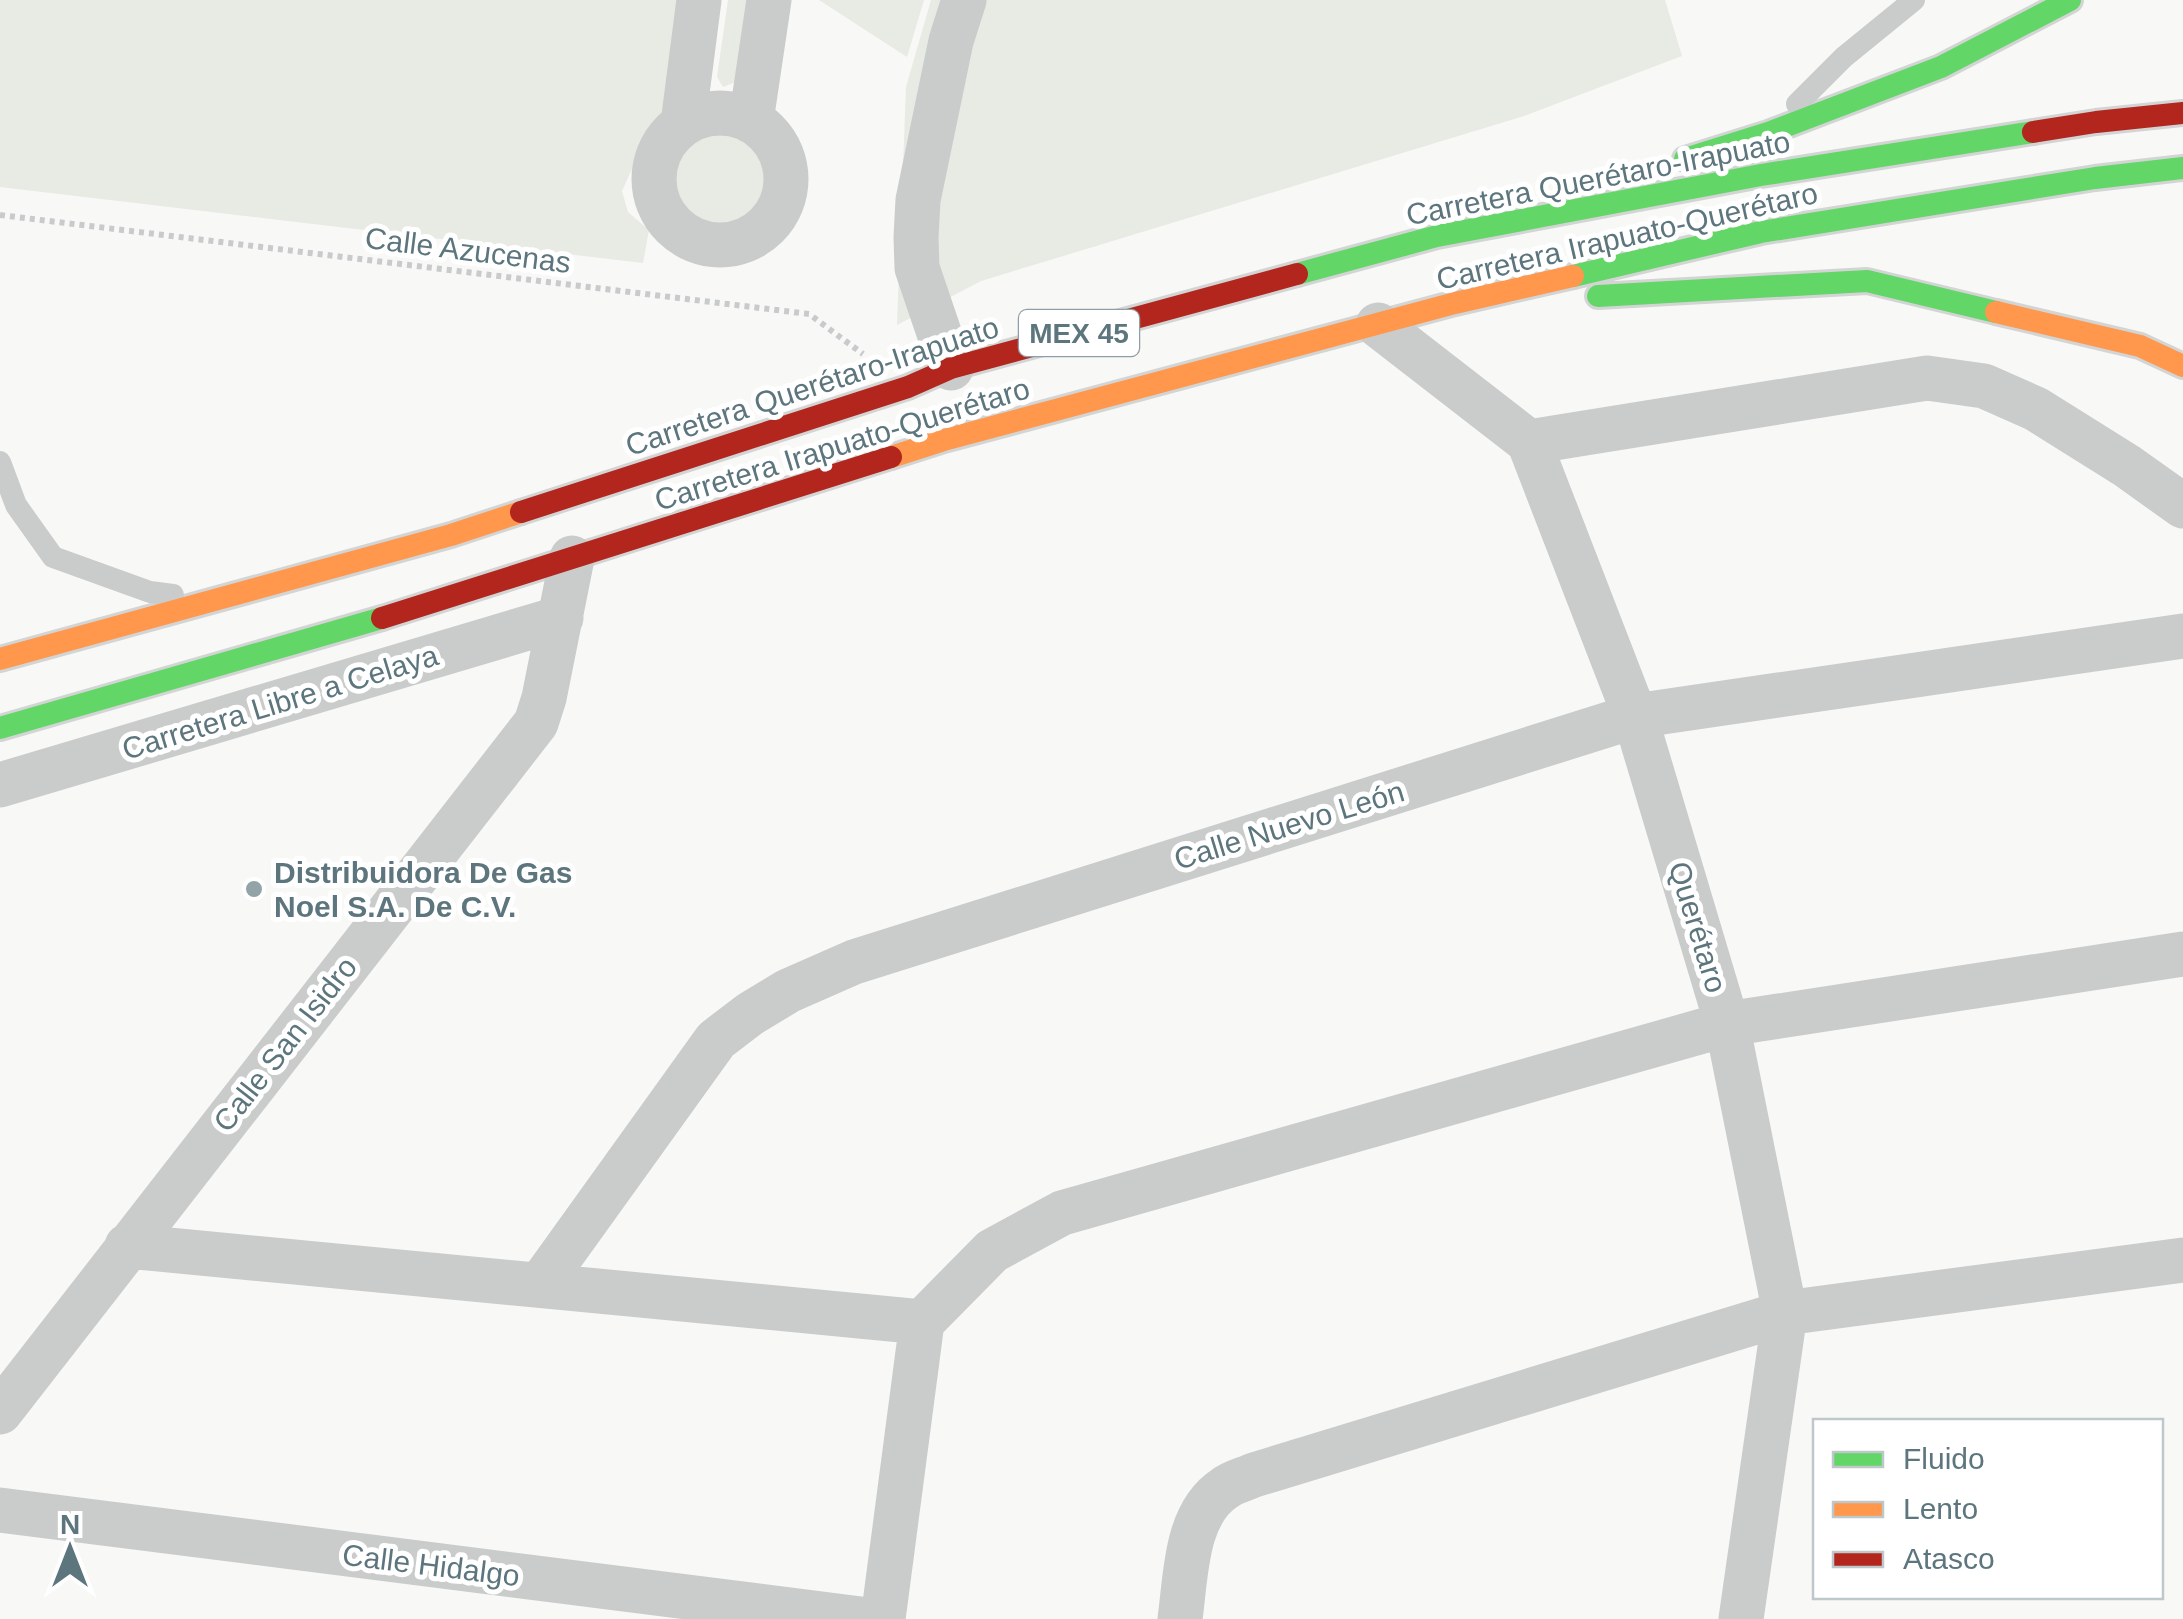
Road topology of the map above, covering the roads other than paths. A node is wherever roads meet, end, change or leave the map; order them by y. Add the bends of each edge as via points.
1 (698, 0) edge
2 (769, 0) edge
3 (964, 0) edge
4 (1914, 0) edge
5 (2070, 0) edge
6 (2183, 112) edge
7 (751, 120) junction
8 (683, 124) junction
9 (1768, 133) junction
10 (1658, 168) dead end
11 (2183, 168) edge
12 (1621, 179) dead end
13 (1436, 236) junction
14 (1456, 304) junction
15 (1378, 325) junction
16 (2183, 366) edge
17 (951, 368) junction
18 (1529, 442) junction
19 (0, 462) edge
20 (2183, 506) edge
21 (572, 558) junction
22 (211, 601) junction
23 (422, 606) junction
24 (560, 618) junction
25 (2183, 636) edge
26 (477, 643) junction
27 (0, 659) edge
28 (544, 698) junction
29 (1634, 716) junction
30 (0, 728) edge
31 (0, 785) edge
32 (2183, 954) edge
33 (1726, 1024) junction
34 (127, 1246) junction
35 (2183, 1260) edge
36 (540, 1285) junction
37 (1785, 1313) junction
38 (922, 1322) junction
39 (0, 1412) edge
40 (0, 1510) edge
41 (861, 1619) edge
42 (883, 1619) edge
43 (1180, 1619) edge
44 (1741, 1619) edge

1 - 8 street
2 - 7 street
3 - 17 street via 918,200 916,237 917,268
4 - 9 lane
5 - 9 highway via 1941,67
6 - 13 highway, Carretera Querétaro-Irapuato / MEX 45 via 1761,175
7 - 8 street via 705,114
7 - 8 street via 780,149 786,189 768,225 733,245 713,246 676,230 654,195 658,154
9 - 10 highway
11 - 14 highway, Carretera Irapuato-Querétaro / MEX 45 via 1761,232
12 - 13 highway
13 - 17 highway, Carretera Querétaro-Irapuato / MEX 45
14 - 15 highway, Carretera Irapuato-Querétaro / MEX 45
14 - 16 highway via 1867,282 2140,346
15 - 18 street
15 - 21 highway, Carretera Irapuato-Querétaro / MEX 45 via 944,440
17 - 22 highway, Carretera Querétaro-Irapuato / MEX 45 via 451,536
18 - 20 street via 1927,378 1984,386 2036,409
18 - 29 street, Querétaro
19 - 22 lane via 16,505 53,557 150,592
21 - 23 highway, Carretera Irapuato-Querétaro / MEX 45
21 - 24 street, Calle San Isidro
22 - 27 highway, Carretera Querétaro-Irapuato / MEX 45
23 - 26 street
23 - 30 highway, Carretera Irapuato-Querétaro / MEX 45
24 - 26 street, Carretera Libre a Celaya
24 - 28 street, Calle San Isidro
25 - 29 street, Calle Nuevo León
26 - 28 street
26 - 31 street, Carretera Libre a Celaya
28 - 34 street, Calle San Isidro via 536,723
29 - 33 street, Querétaro
29 - 36 street, Calle Nuevo León via 854,962 788,991 716,1040
32 - 33 street
33 - 37 street, Querétaro
33 - 38 street via 1062,1214 992,1252
34 - 36 street
34 - 39 street, Calle San Isidro
35 - 37 street
36 - 38 street
37 - 43 street via 1224,1488 1196,1525
37 - 44 street, Querétaro
38 - 42 street
40 - 41 street, Calle Hidalgo

